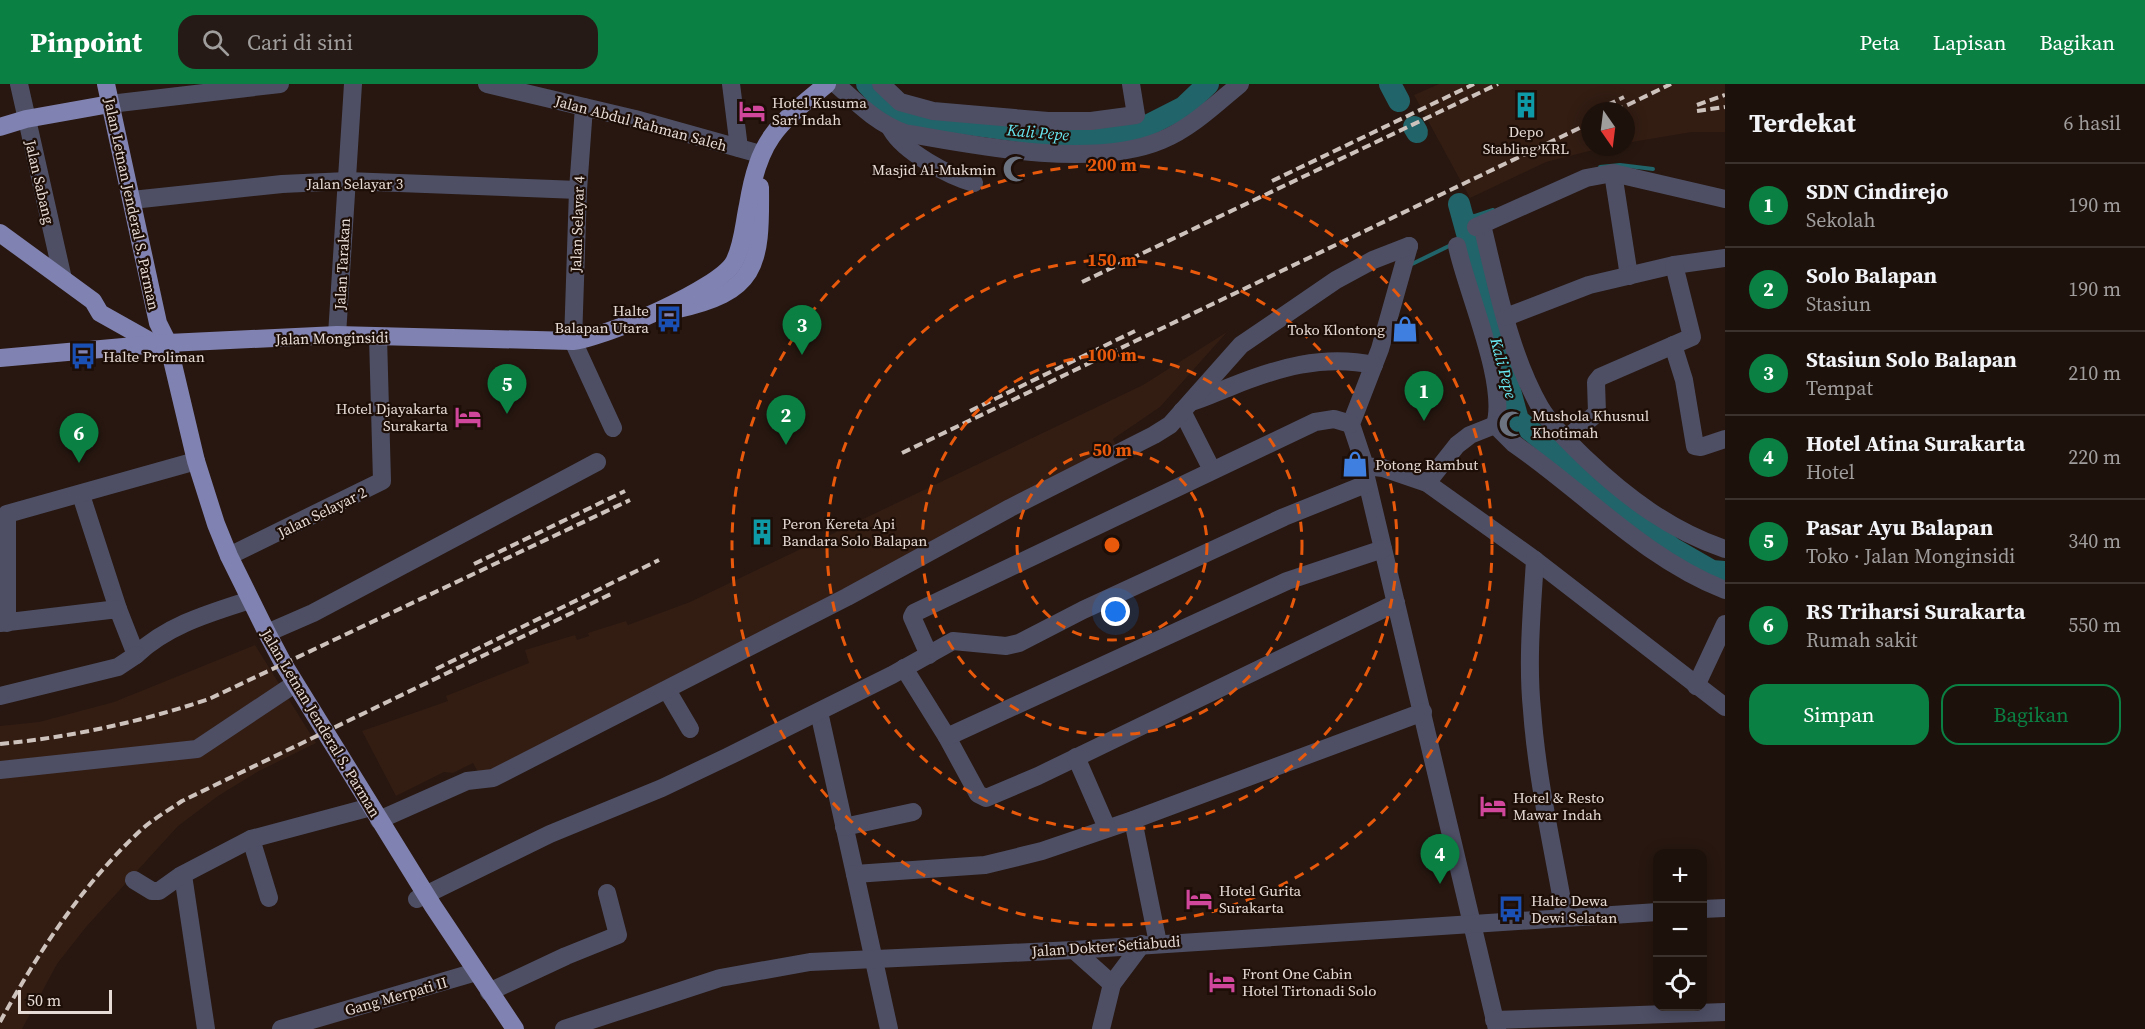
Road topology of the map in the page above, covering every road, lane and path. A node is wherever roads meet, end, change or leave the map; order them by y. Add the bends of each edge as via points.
1 (19, 84) edge
2 (106, 84) edge
3 (280, 84) edge
4 (353, 84) edge
5 (487, 84) edge
6 (731, 84) edge
7 (827, 84) edge
8 (836, 84) edge
9 (880, 84) edge
10 (1131, 84) edge
11 (1240, 84) edge
12 (186, 90) edge
13 (110, 104) junction
14 (584, 107) junction
15 (26, 119) junction
16 (0, 127) edge
17 (891, 129) junction
18 (739, 148) junction
19 (759, 158) junction
20 (1614, 173) junction
21 (346, 181) junction
22 (974, 183) dead end
23 (578, 190) junction
24 (1725, 199) edge
25 (132, 200) junction
26 (0, 233) edge
27 (1457, 246) dead end
28 (1725, 258) edge
29 (1674, 265) junction
30 (1629, 276) junction
31 (63, 279) junction
32 (1506, 317) junction
33 (338, 336) junction
34 (160, 337) junction
35 (378, 337) junction
36 (573, 341) junction
37 (1673, 345) junction
38 (0, 358) edge
39 (1374, 365) junction
40 (1187, 406) junction
41 (1351, 424) junction
42 (1495, 424) junction
43 (613, 428) dead end
44 (1566, 439) junction
45 (1725, 439) edge
46 (597, 462) dead end
47 (191, 463) junction
48 (1212, 470) junction
49 (1365, 475) junction
50 (1427, 483) junction
51 (81, 495) junction
52 (1383, 549) junction
53 (1725, 549) edge
54 (229, 556) junction
55 (1534, 560) junction
56 (1725, 590) edge
57 (245, 602) junction
58 (1396, 603) junction
59 (118, 609) junction
60 (3, 623) edge
61 (1725, 624) edge
62 (267, 633) junction
63 (136, 655) junction
64 (929, 655) junction
65 (904, 668) junction
66 (1696, 686) junction
67 (287, 689) junction
68 (666, 690) junction
69 (0, 696) edge
70 (1725, 707) edge
71 (819, 712) junction
72 (1423, 712) junction
73 (690, 729) dead end
74 (947, 737) junction
75 (1076, 757) junction
76 (0, 770) edge
77 (371, 812) junction
78 (913, 812) dead end
79 (1133, 820) junction
80 (844, 827) junction
81 (1107, 828) junction
82 (251, 839) junction
83 (855, 874) junction
84 (183, 875) junction
85 (134, 880) dead end
86 (607, 893) dead end
87 (421, 897) junction
88 (269, 898) dead end
89 (1725, 908) edge
90 (1707, 909) edge
91 (1653, 912) edge
92 (1565, 917) junction
93 (1470, 922) junction
94 (1150, 943) junction
95 (1074, 950) junction
96 (873, 957) junction
97 (470, 974) junction
98 (1112, 984) junction
99 (489, 992) junction
100 (1725, 1012) edge
101 (1701, 1014) junction
102 (1495, 1024) edge
103 (206, 1029) edge
104 (281, 1029) edge
105 (500, 1029) edge
106 (515, 1029) edge
107 (564, 1029) edge
108 (889, 1029) edge
109 (1101, 1029) edge
110 (1685, 1029) edge

1 - 15 street, Jalan Sabang
2 - 13 main road, Jalan Letnan Jenderal S. Parman
3 - 12 street
4 - 21 street, Jalan Tarakan
5 - 14 street, Jalan Abdul Rahman Saleh
6 - 18 street
7 - 19 main road, Jalan Monginsidi via 775,129
8 - 17 street
9 - 10 street via 900,102 916,108 975,116 1091,121 1136,115
11 - 17 street via 1172,136 1108,152 1027,150
12 - 13 street
13 - 15 main road
13 - 25 main road, Jalan Letnan Jenderal S. Parman
14 - 18 street, Jalan Abdul Rahman Saleh
14 - 23 street, Jalan Selayar 4
15 - 16 main road
15 - 31 street, Jalan Sabang
17 - 22 street via 925,159
18 - 19 street, Jalan Abdul Rahman Saleh
19 - 36 main road, Jalan Monginsidi via 745,260 660,311
20 - 24 street
20 - 30 street
20 - 32 street via 1586,178 1479,226
21 - 23 street, Jalan Selayar 3
21 - 25 street, Jalan Selayar 3
21 - 33 street, Jalan Tarakan
23 - 36 street, Jalan Selayar 4
25 - 34 main road, Jalan Letnan Jenderal S. Parman
26 - 31 main road
27 - 42 street via 1488,352 1498,405
28 - 29 street
29 - 30 street
29 - 37 street via 1692,338
30 - 32 street via 1566,292
31 - 34 main road via 93,301 100,313
32 - 44 street via 1540,408
33 - 34 main road, Jalan Monginsidi
33 - 35 main road, Jalan Monginsidi
34 - 38 main road, Jalan Monginsidi
34 - 47 main road, Jalan Letnan Jenderal S. Parman
35 - 36 main road, Jalan Monginsidi
35 - 54 street, Jalan Selayar 2 via 382,481
36 - 43 street
37 - 44 street via 1600,378 1596,382 1597,413
37 - 45 street via 1684,380 1695,446
39 - 40 street via 1319,360 1260,376
39 - 40 street via 1409,246 1354,270 1256,334 1241,345
39 - 41 street
40 - 48 street
40 - 68 street via 1154,435
41 - 48 street via 1334,420 1315,422
41 - 49 street
42 - 50 street via 1457,445
42 - 56 street via 1513,443 1651,550 1701,581
44 - 53 street via 1617,489 1695,539
46 - 62 street via 313,613
47 - 51 street
47 - 54 main road, Jalan Letnan Jenderal S. Parman
47 - 57 main road, Jalan Letnan Jenderal S. Parman via 216,552
48 - 64 street via 914,613 912,617
49 - 50 street via 1383,468
49 - 52 street
49 - 64 street via 1019,643 1006,646 953,641
50 - 55 street
51 - 59 street
51 - 60 street via 11,512 5,517
52 - 58 street
52 - 74 street via 1287,581
54 - 57 main road, Jalan Letnan Jenderal S. Parman
55 - 66 street
55 - 92 street via 1531,707
57 - 62 main road, Jalan Letnan Jenderal S. Parman
57 - 63 street via 179,626
57 - 67 main road, Jalan Letnan Jenderal S. Parman
58 - 72 street
58 - 75 street
59 - 60 street
59 - 63 street
61 - 66 street
62 - 77 main road, Jalan Letnan Jenderal S. Parman
63 - 69 street via 118,668
64 - 65 street
65 - 71 street
65 - 74 street
66 - 70 street
67 - 76 street via 197,749
67 - 77 main road, Jalan Letnan Jenderal S. Parman
68 - 73 street
68 - 77 street via 493,778 467,781
71 - 80 street
71 - 87 street
72 - 79 street
72 - 93 street
74 - 75 street via 983,798
75 - 81 street
77 - 82 street
77 - 87 main road, Jalan Letnan Jenderal S. Parman
78 - 80 street
79 - 81 street
79 - 94 street
80 - 83 street
81 - 83 street via 1042,851 985,865
82 - 84 street
82 - 88 street
83 - 96 street
84 - 85 street via 155,891
84 - 103 street
86 - 99 street via 618,935
87 - 97 main road, Jalan Letnan Jenderal S. Parman
89 - 90 street
91 - 92 street, Jalan Dokter Setiabudi
92 - 93 street, Jalan Dokter Setiabudi
93 - 94 street, Jalan Dokter Setiabudi
93 - 102 street
94 - 95 street, Jalan Dokter Setiabudi
94 - 98 street
95 - 96 street, Jalan Dokter Setiabudi
95 - 98 street
96 - 107 street, Jalan Dokter Setiabudi via 775,966 720,978
96 - 108 street
97 - 99 main road, Jalan Letnan Jenderal S. Parman
97 - 104 street, Gang Merpati II
97 - 105 main road, Jalan Letnan Jenderal S. Parman
98 - 109 street
99 - 106 main road, Jalan Letnan Jenderal S. Parman
100 - 101 street
101 - 102 street
101 - 110 street

